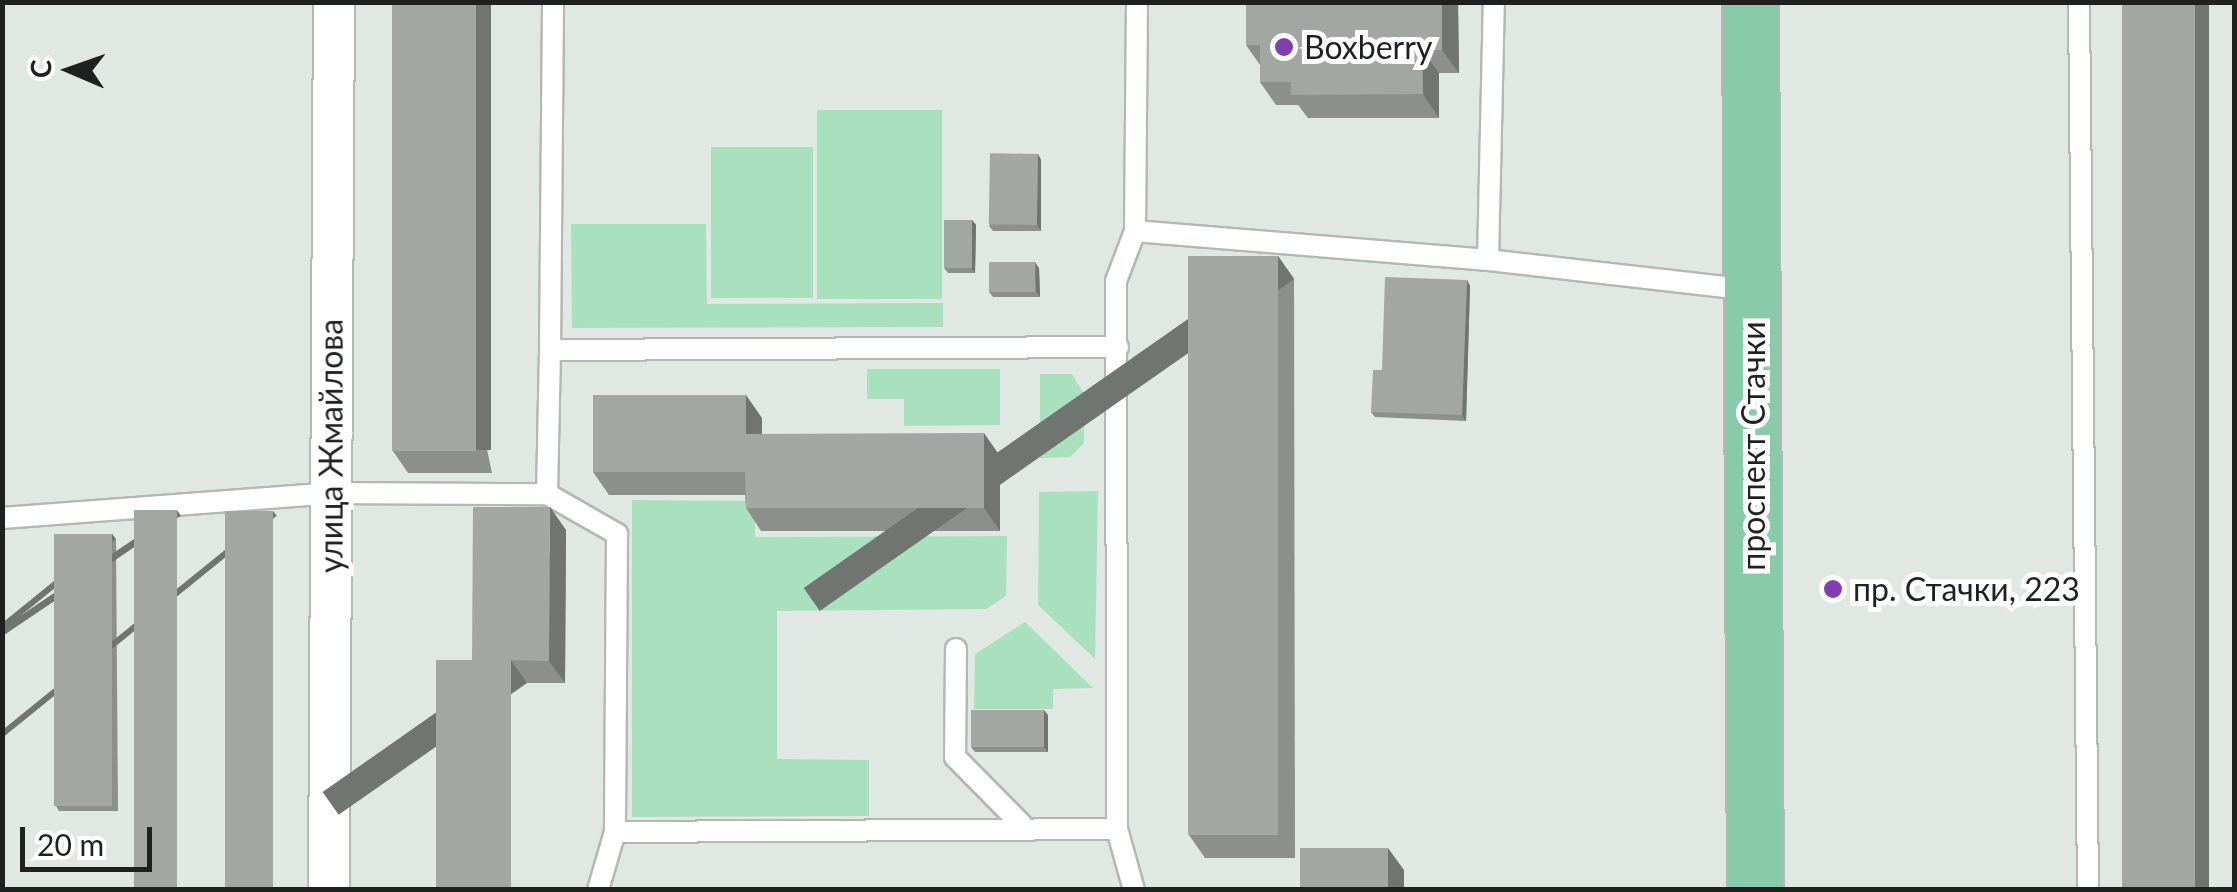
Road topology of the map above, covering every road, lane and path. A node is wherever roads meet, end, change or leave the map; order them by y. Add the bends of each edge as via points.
1 (334, 2) edge
2 (552, 2) edge
3 (1138, 2) edge
4 (1494, 2) edge
5 (1750, 2) edge
6 (2079, 2) edge
7 (1135, 230) junction
8 (1488, 260) junction
9 (1752, 290) junction
10 (1118, 347) junction
11 (550, 350) junction
12 (331, 493) junction
13 (547, 494) junction
14 (2, 518) edge
15 (956, 649) dead end
16 (1022, 825) junction
17 (1117, 829) junction
18 (615, 832) junction
19 (328, 890) edge
20 (598, 890) edge
21 (1134, 890) edge
22 (1755, 890) edge
23 (2088, 890) edge

1 - 12 street, улица Жмайлова
2 - 11 lane
3 - 7 lane
4 - 8 lane
5 - 9 main road, проспект Стачки
6 - 23 lane
7 - 8 lane
7 - 10 lane via 1116,281
8 - 9 lane
9 - 22 main road, проспект Стачки
10 - 11 lane
10 - 17 lane
11 - 13 lane
12 - 13 lane
12 - 14 lane
12 - 19 street, улица Жмайлова
13 - 18 lane via 617,534
15 - 16 lane via 955,758
16 - 17 lane
16 - 18 lane
17 - 21 lane
18 - 20 lane

